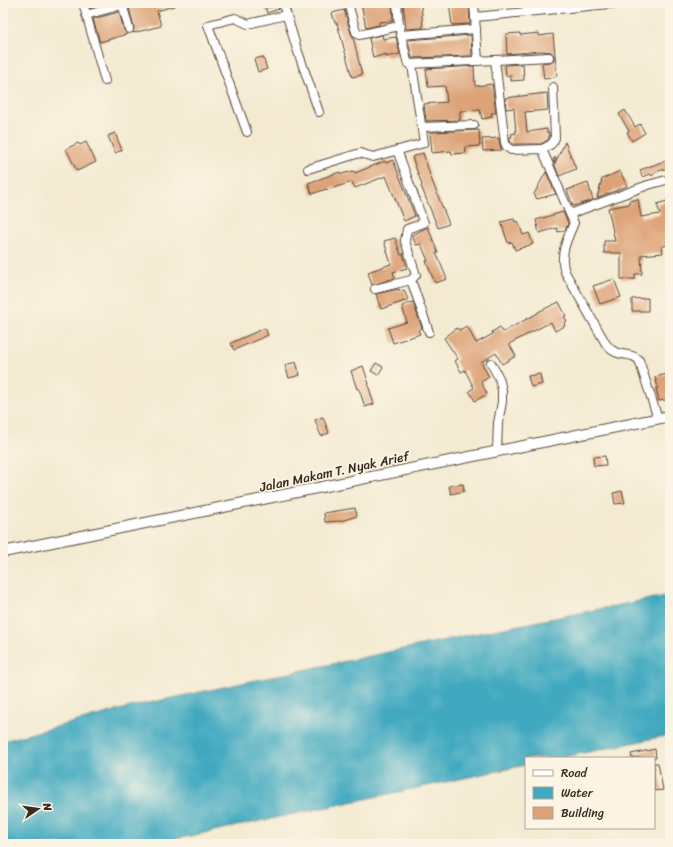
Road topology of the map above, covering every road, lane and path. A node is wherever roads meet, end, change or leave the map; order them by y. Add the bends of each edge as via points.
1 (83, 3) edge
2 (283, 3) edge
3 (348, 3) edge
4 (397, 3) edge
5 (474, 3) edge
6 (620, 3) edge
7 (122, 4) edge
8 (86, 15) junction
9 (286, 15) junction
10 (475, 17) junction
11 (399, 26) junction
12 (129, 29) dead end
13 (476, 29) junction
14 (401, 36) junction
15 (549, 57) dead end
16 (478, 60) junction
17 (495, 60) junction
18 (412, 65) junction
19 (105, 81) dead end
20 (553, 87) dead end
21 (319, 112) dead end
22 (474, 124) dead end
23 (422, 128) junction
24 (247, 132) dead end
25 (542, 149) junction
26 (397, 150) junction
27 (308, 170) dead end
28 (670, 179) edge
29 (570, 214) junction
30 (411, 280) junction
31 (375, 289) dead end
32 (429, 332) dead end
33 (491, 363) dead end
34 (670, 416) edge
35 (658, 418) junction
36 (498, 450) junction
37 (3, 552) edge

1 - 8 street
2 - 9 street
3 - 11 street via 359,35
4 - 11 street
5 - 10 street
6 - 10 street
7 - 8 street
7 - 12 street
8 - 19 street
9 - 21 street
9 - 24 street via 248,24 235,18 208,26
10 - 13 street
11 - 14 street
13 - 14 street
13 - 16 street
14 - 18 street via 407,61
15 - 17 street
16 - 17 street
16 - 18 street
17 - 25 street via 507,147 511,150
18 - 23 street
20 - 25 street via 555,138 550,146
22 - 23 street
23 - 26 street via 424,143
25 - 29 street
26 - 27 street via 373,157 360,153
26 - 30 street via 424,223 407,229 405,241 416,275
28 - 29 street
29 - 35 street via 574,223 563,253 565,272 609,349 616,354 632,356 639,360
30 - 31 street
30 - 32 street
33 - 36 street via 502,390
34 - 35 street, Jalan Makam T. Nyak Arief
35 - 36 street, Jalan Makam T. Nyak Arief
36 - 37 street, Jalan Makam T. Nyak Arief

